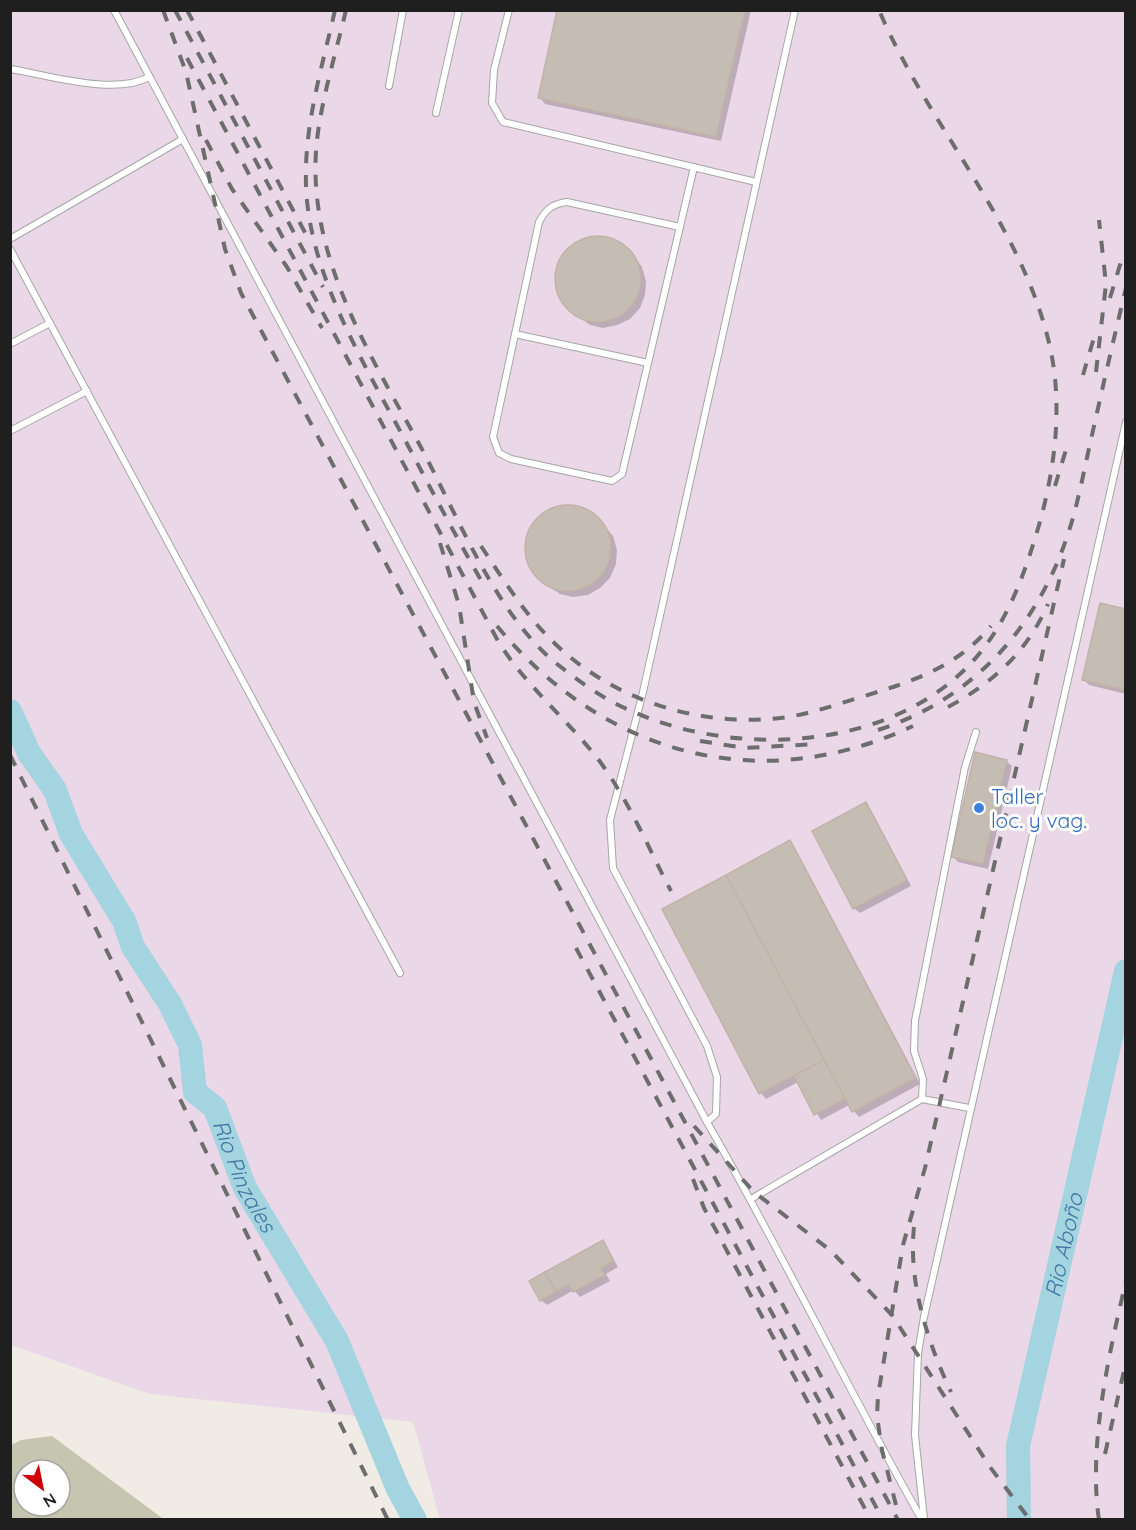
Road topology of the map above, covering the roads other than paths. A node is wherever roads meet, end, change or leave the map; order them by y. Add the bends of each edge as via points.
1 (114, 10) edge
2 (403, 10) edge
3 (459, 10) edge
4 (509, 10) edge
5 (795, 10) edge
6 (10, 69) edge
7 (149, 77) junction
8 (389, 86) dead end
9 (436, 113) dead end
10 (183, 139) junction
11 (694, 167) junction
12 (756, 182) junction
13 (680, 227) junction
14 (10, 239) edge
15 (10, 249) edge
16 (50, 323) junction
17 (515, 334) junction
18 (10, 344) edge
19 (648, 363) junction
20 (87, 391) junction
21 (1125, 422) edge
22 (10, 432) edge
23 (976, 732) dead end
24 (400, 973) dead end
25 (922, 1099) junction
26 (969, 1108) junction
27 (707, 1122) junction
28 (751, 1199) junction
29 (923, 1520) edge

1 - 7 lane
2 - 8 lane
3 - 9 lane
4 - 11 lane via 494,70 492,103 503,122
5 - 12 lane
6 - 7 lane via 110,85 136,84
7 - 10 lane
10 - 14 lane
10 - 27 lane
11 - 12 lane
11 - 13 lane
12 - 27 lane via 643,692 610,820 613,868 711,1056 717,1077 716,1114
13 - 17 lane via 567,201 555,203 538,222
13 - 19 lane
15 - 16 lane
16 - 18 lane
16 - 20 lane
17 - 19 lane
17 - 19 lane via 493,437 499,453 511,459 612,481 622,474
20 - 22 lane
20 - 24 lane
21 - 26 lane
23 - 25 lane via 960,790 915,1020 914,1051 922,1079
25 - 26 lane
25 - 28 lane
26 - 29 lane via 935,1256 918,1353 915,1434
27 - 28 lane
28 - 29 lane via 882,1450

